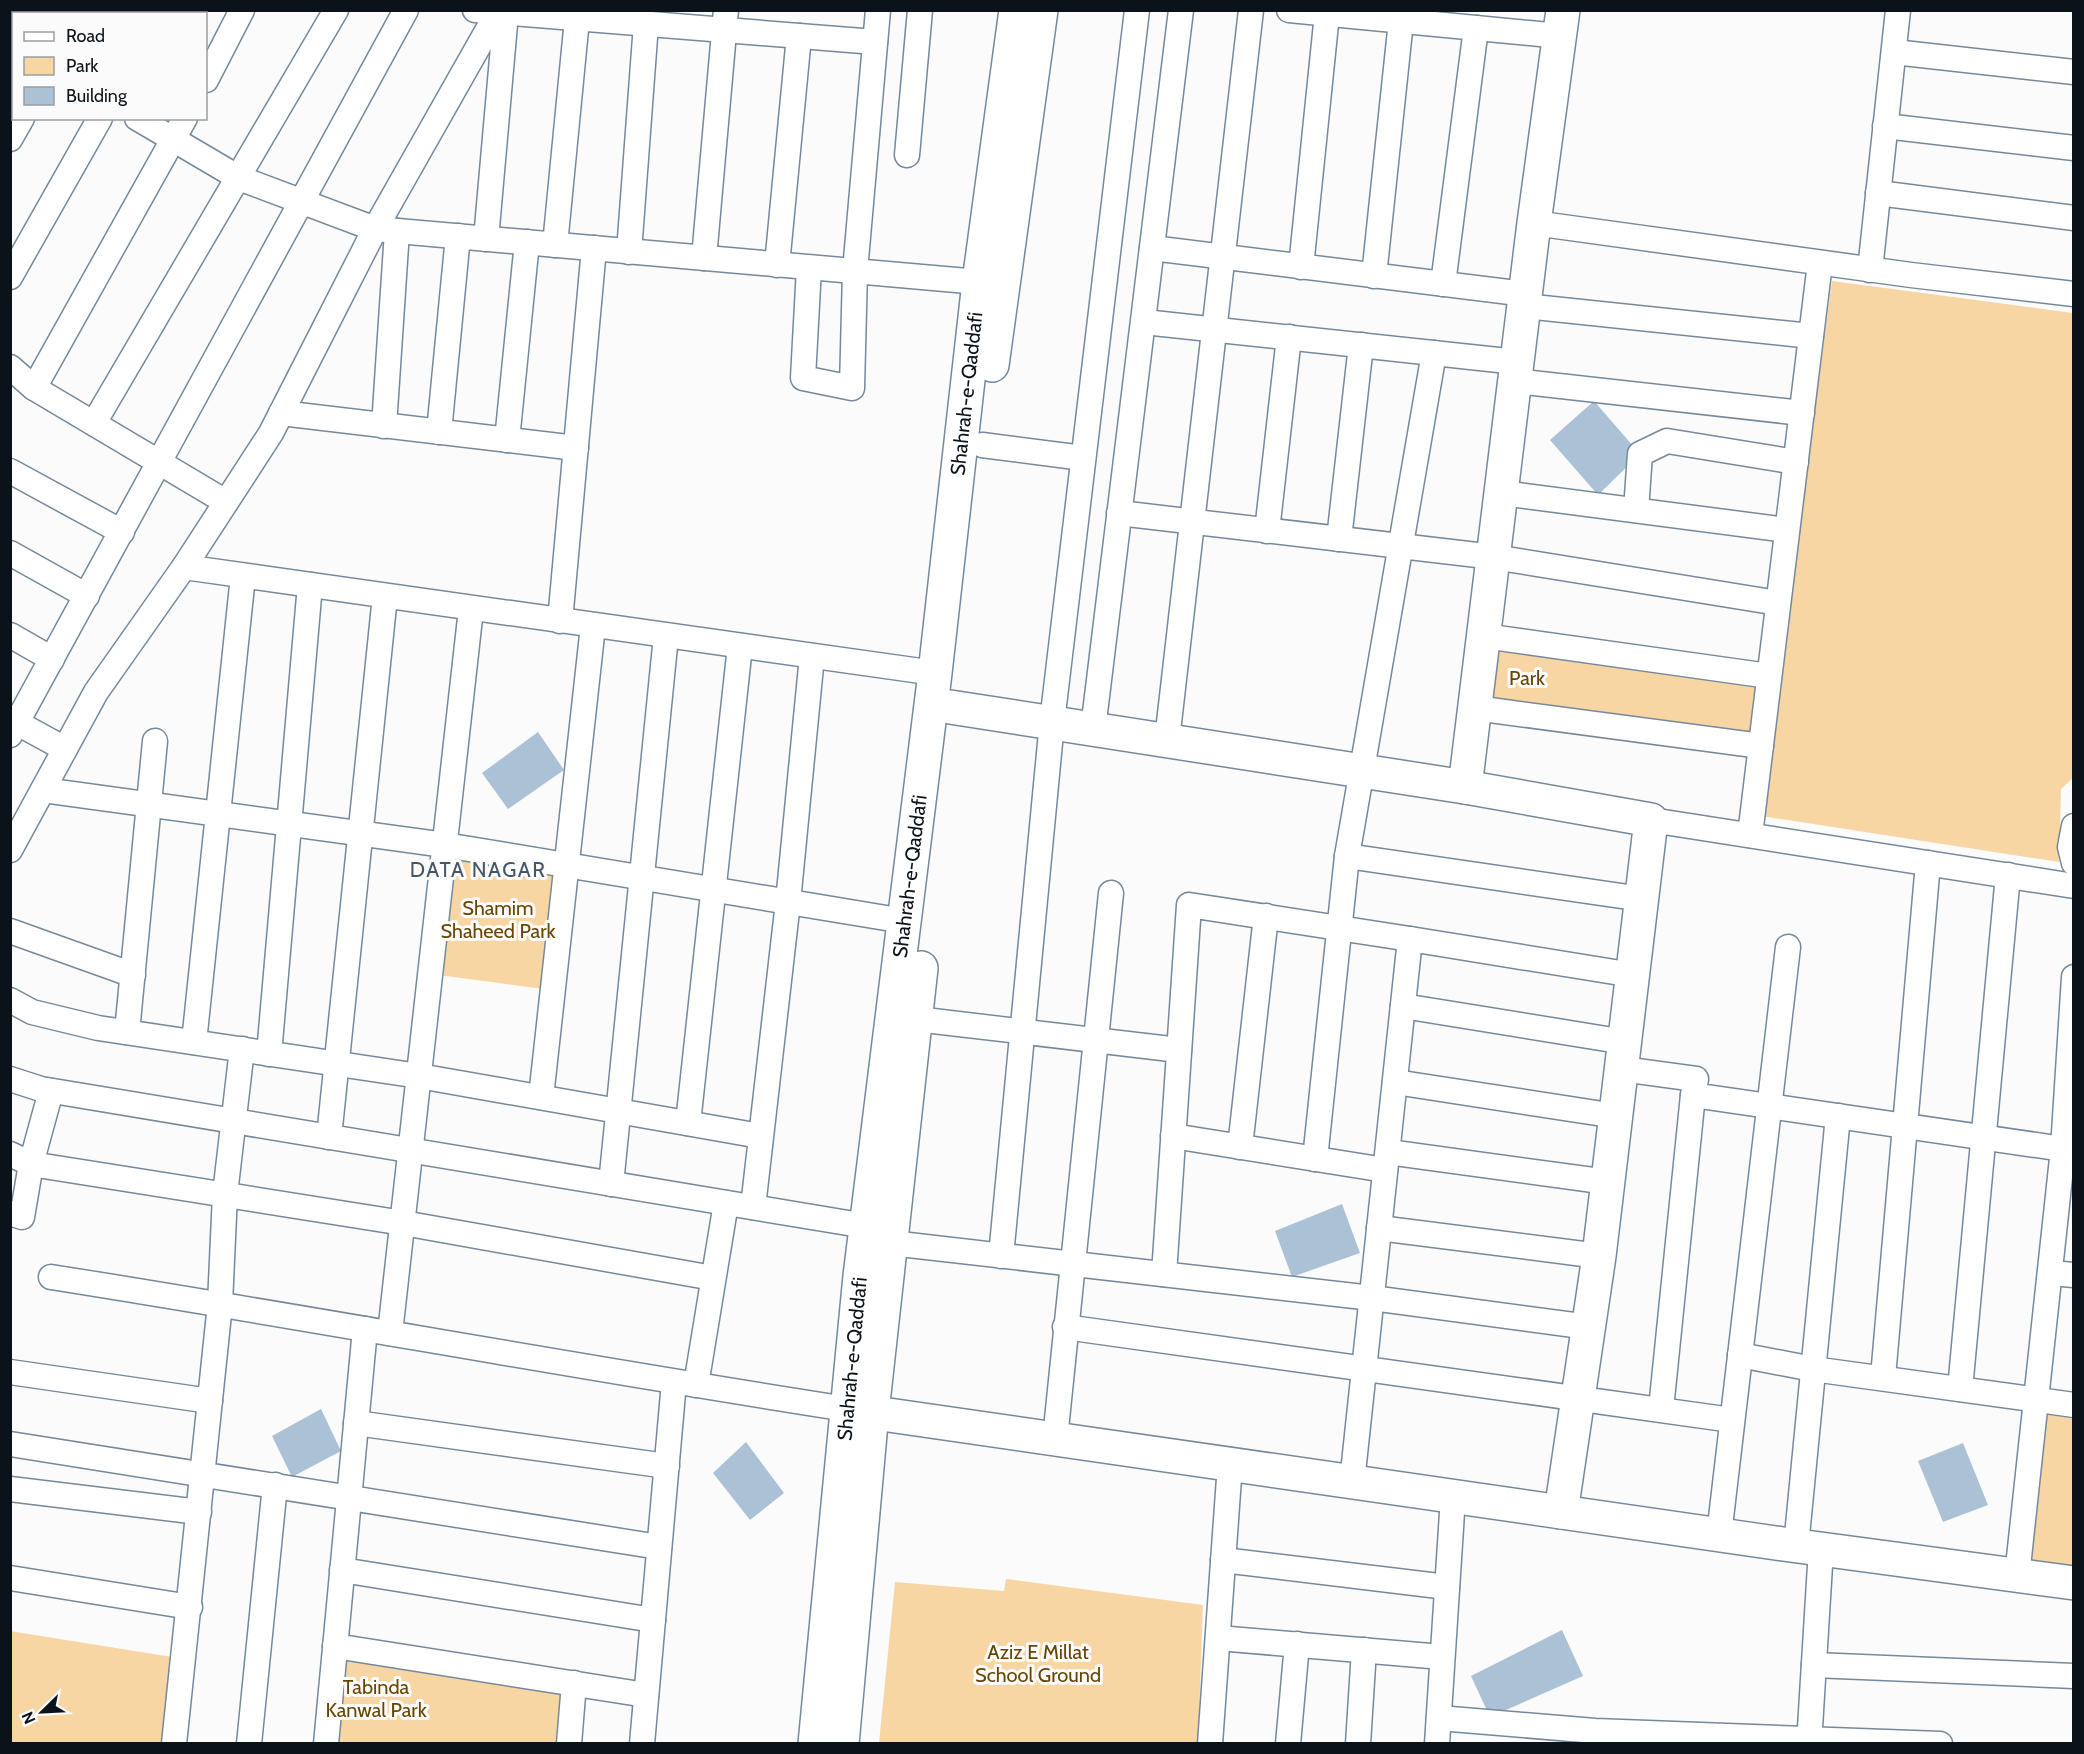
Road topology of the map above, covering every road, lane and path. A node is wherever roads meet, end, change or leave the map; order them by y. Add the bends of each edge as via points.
1 (242, 10) edge
2 (336, 10) edge
3 (406, 10) edge
4 (878, 10) edge
5 (920, 10) edge
6 (1016, 10) edge
7 (1041, 10) edge
8 (1137, 10) edge
9 (1181, 10) edge
10 (1251, 10) edge
11 (1289, 10) edge
12 (1898, 10) edge
13 (495, 12) edge
14 (1327, 14) junction
15 (578, 18) junction
16 (725, 20) edge
17 (1401, 21) junction
18 (1562, 23) edge
19 (646, 24) junction
20 (1476, 28) junction
21 (799, 36) junction
22 (875, 42) junction
23 (1893, 52) junction
24 (2073, 72) edge
25 (207, 78) edge
26 (21, 120) edge
27 (99, 120) edge
28 (140, 120) edge
29 (184, 120) edge
30 (1885, 126) junction
31 (10, 139) edge
32 (174, 140) junction
33 (2073, 148) edge
34 (907, 155) dead end
35 (239, 178) junction
36 (1878, 193) junction
37 (303, 202) junction
38 (2073, 218) edge
39 (1534, 223) junction
40 (386, 230) junction
41 (458, 236) junction
42 (486, 239) junction
43 (527, 242) junction
44 (555, 245) junction
45 (594, 248) junction
46 (1152, 248) junction
47 (629, 252) junction
48 (704, 258) junction
49 (1223, 258) junction
50 (1820, 263) junction
51 (777, 265) junction
52 (809, 267) junction
53 (1301, 267) junction
54 (1870, 270) junction
55 (855, 272) junction
56 (1374, 276) junction
57 (10, 277) edge
58 (979, 282) junction
59 (1443, 284) junction
60 (2073, 294) edge
61 (1525, 300) junction
62 (1144, 322) junction
63 (1215, 329) junction
64 (1811, 336) junction
65 (1289, 337) junction
66 (1361, 345) junction
67 (1434, 353) junction
68 (10, 367) edge
69 (1516, 371) junction
70 (34, 388) junction
71 (281, 413) junction
72 (1802, 413) junction
73 (94, 423) junction
74 (384, 426) junction
75 (439, 432) junction
76 (507, 440) junction
77 (982, 445) junction
78 (576, 448) junction
79 (1083, 458) junction
80 (160, 462) junction
81 (1796, 462) junction
82 (10, 471) edge
83 (1502, 493) junction
84 (226, 502) junction
85 (1636, 510) junction
86 (1119, 513) junction
87 (1192, 522) junction
88 (1787, 530) junction
89 (1267, 531) junction
90 (122, 532) junction
91 (1339, 539) junction
92 (1401, 546) junction
93 (10, 553) edge
94 (1494, 557) junction
95 (184, 567) junction
96 (243, 576) junction
97 (310, 585) junction
98 (87, 596) junction
99 (385, 596) junction
100 (1778, 603) junction
101 (471, 609) junction
102 (560, 621) junction
103 (593, 626) junction
104 (10, 635) edge
105 (666, 636) junction
106 (1484, 636) junction
107 (740, 646) junction
108 (812, 656) junction
109 (52, 659) junction
110 (936, 673) junction
111 (1769, 676) junction
112 (950, 706) junction
113 (1475, 708) junction
114 (1052, 722) junction
115 (13, 726) edge
116 (1093, 729) junction
117 (1167, 740) junction
118 (155, 741) dead end
119 (1761, 746) junction
120 (65, 749) junction
121 (1362, 771) junction
122 (1465, 787) junction
123 (43, 790) junction
124 (149, 805) junction
125 (218, 814) junction
126 (1651, 820) junction
127 (289, 824) junction
128 (2073, 826) edge
129 (361, 833) junction
130 (1750, 835) junction
131 (445, 845) junction
132 (10, 850) edge
133 (1347, 856) junction
134 (1928, 863) junction
135 (2073, 863) edge
136 (566, 865) junction
137 (2008, 875) junction
138 (642, 878) junction
139 (2073, 886) edge
140 (713, 890) junction
141 (1111, 893) dead end
142 (1642, 899) junction
143 (788, 902) junction
144 (1266, 916) junction
145 (904, 921) junction
146 (1337, 928) junction
147 (10, 931) edge
148 (1410, 939) junction
149 (1788, 947) dead end
150 (133, 975) junction
151 (1633, 975) junction
152 (2073, 977) edge
153 (10, 1000) edge
154 (1403, 1006) junction
155 (916, 1019) junction
156 (127, 1032) junction
157 (1022, 1032) junction
158 (1095, 1040) junction
159 (194, 1042) junction
160 (242, 1049) junction
161 (1179, 1050) junction
162 (269, 1053) junction
163 (1623, 1055) junction
164 (337, 1064) junction
165 (419, 1076) junction
166 (10, 1079) edge
167 (1395, 1082) junction
168 (2070, 1089) edge
169 (51, 1091) junction
170 (1693, 1095) junction
171 (541, 1097) junction
172 (1768, 1106) junction
173 (619, 1111) junction
174 (1616, 1116) junction
175 (1839, 1116) junction
176 (235, 1121) junction
177 (688, 1123) junction
178 (1905, 1126) junction
179 (760, 1136) junction
180 (1173, 1136) junction
181 (329, 1137) junction
182 (1983, 1137) junction
183 (1240, 1147) junction
184 (2063, 1149) junction
185 (411, 1151) junction
186 (21, 1159) edge
187 (1315, 1159) junction
188 (1386, 1161) junction
189 (1608, 1182) junction
190 (611, 1184) junction
191 (225, 1194) junction
192 (726, 1203) junction
193 (753, 1207) junction
194 (10, 1213) edge
195 (403, 1223) junction
196 (1379, 1228) junction
197 (879, 1234) junction
198 (1001, 1256) junction
199 (1599, 1256) junction
200 (1071, 1263) junction
201 (1164, 1274) junction
202 (2062, 1274) edge
203 (51, 1277) dead end
204 (714, 1278) junction
205 (1372, 1298) junction
206 (220, 1304) junction
207 (1065, 1327) junction
208 (1589, 1327) junction
209 (365, 1329) junction
210 (390, 1333) junction
211 (1740, 1354) junction
212 (1364, 1367) junction
213 (1813, 1369) junction
214 (10, 1372) edge
215 (1883, 1377) junction
216 (685, 1384) junction
217 (1960, 1389) junction
218 (1579, 1396) junction
219 (2036, 1400) junction
220 (210, 1401) junction
221 (2073, 1405) edge
222 (1661, 1409) junction
223 (860, 1411) junction
224 (1732, 1420) junction
225 (356, 1424) junction
226 (1055, 1439) junction
227 (10, 1444) edge
228 (1230, 1464) junction
229 (667, 1466) junction
230 (203, 1474) junction
231 (1352, 1482) junction
232 (275, 1485) junction
233 (10, 1489) edge
234 (1453, 1497) junction
235 (349, 1498) junction
236 (199, 1512) junction
237 (1561, 1512) junction
238 (1719, 1535) junction
239 (659, 1548) junction
240 (1809, 1548) junction
241 (1223, 1560) junction
242 (342, 1570) junction
243 (2017, 1576) junction
244 (10, 1578) edge
245 (2073, 1584) edge
246 (1447, 1587) junction
247 (190, 1607) junction
248 (653, 1620) junction
249 (1218, 1638) junction
250 (1297, 1644) junction
251 (335, 1646) junction
252 (1364, 1650) junction
253 (1442, 1657) junction
254 (1814, 1665) junction
255 (2073, 1676) edge
256 (574, 1683) junction
257 (646, 1695) junction
258 (1439, 1718) junction
259 (1517, 1734) edge
260 (1595, 1737) edge
261 (1664, 1738) edge
262 (1738, 1739) edge
263 (1809, 1740) edge
264 (1874, 1742) edge
265 (174, 1743) edge
266 (249, 1743) edge
267 (326, 1743) edge
268 (568, 1743) edge
269 (642, 1743) edge
270 (815, 1743) edge
271 (842, 1743) edge
272 (1210, 1743) edge
273 (1287, 1743) edge
274 (1358, 1743) edge
275 (1437, 1743) edge
276 (1940, 1743) edge

1 - 25 street
2 - 35 street
3 - 37 street
4 - 22 street
5 - 34 street
6 - 58 main road, Shahrah-e-Qaddafi
7 - 77 main road, Shahrah-e-Qaddafi
8 - 79 street
9 - 46 street
10 - 49 street
11 - 14 street
12 - 23 street
13 - 15 street
13 - 40 street
13 - 42 street
14 - 17 street
14 - 53 street
15 - 19 street
15 - 44 street
16 - 19 street
16 - 21 street
16 - 48 street
17 - 20 street
17 - 56 street
18 - 20 street
18 - 39 main road
19 - 47 street
20 - 59 street
21 - 22 street
21 - 51 street
22 - 55 street
23 - 24 street
23 - 30 street
26 - 31 street
27 - 57 street
28 - 32 street
29 - 32 street
30 - 33 street
30 - 36 street
32 - 35 street
32 - 70 street
35 - 37 street
35 - 73 street
36 - 38 street
36 - 54 street
37 - 40 street
37 - 80 street
39 - 50 street
39 - 61 main road
40 - 41 street
40 - 71 street
40 - 74 street
41 - 42 street
41 - 75 street
42 - 43 street
43 - 44 street
43 - 76 street
44 - 45 street
45 - 47 street
45 - 78 street
46 - 49 street
46 - 62 street
47 - 48 street
48 - 51 street
49 - 53 street
49 - 63 street
50 - 54 street
50 - 64 street
51 - 52 street
52 - 55 street
52 - 55 street via 803,378 852,388
53 - 56 street
54 - 60 street
55 - 58 street
56 - 59 street
58 - 110 main road, Shahrah-e-Qaddafi
59 - 61 street
61 - 64 street
61 - 69 main road
62 - 63 street
62 - 86 street
63 - 65 street
63 - 87 street
64 - 72 street
65 - 66 street
65 - 89 street
66 - 67 street
66 - 91 street
67 - 69 street
67 - 92 street
68 - 70 street
69 - 72 street
69 - 83 main road
70 - 73 street
71 - 74 street
71 - 84 street
72 - 81 street
73 - 80 street
74 - 75 street
75 - 76 street
76 - 78 street
77 - 79 street
77 - 112 main road, Shahrah-e-Qaddafi
78 - 102 street
79 - 114 street
80 - 84 street
80 - 90 street
81 - 85 street via 1667,441 1640,454
81 - 88 street
82 - 90 street
83 - 85 street
83 - 94 main road
84 - 95 street
85 - 88 street
86 - 87 street
86 - 116 street
87 - 89 street
87 - 117 street
88 - 100 street
89 - 91 street
90 - 98 street
91 - 92 street
92 - 94 street
92 - 121 street
93 - 98 street
94 - 100 street
94 - 106 main road
95 - 96 street
95 - 120 street via 96,692
96 - 97 street
96 - 125 street
97 - 99 street
97 - 127 street
98 - 109 street
99 - 101 street
99 - 129 street
100 - 111 street
101 - 102 street
101 - 131 street
102 - 103 street
103 - 105 street
103 - 136 street
104 - 109 street
105 - 107 street
105 - 138 street
106 - 111 street
106 - 113 main road
107 - 108 street
107 - 140 street
108 - 110 street
108 - 143 street
109 - 115 street
110 - 145 main road, Shahrah-e-Qaddafi
111 - 119 street
112 - 114 main road
112 - 155 main road, Shahrah-e-Qaddafi
113 - 119 street
113 - 122 main road
114 - 116 main road
114 - 157 street
115 - 120 street
116 - 117 main road
117 - 121 main road
118 - 124 street
119 - 130 street
120 - 123 street
121 - 122 main road
121 - 133 street
122 - 126 main road
123 - 124 street
123 - 132 street
124 - 125 street
124 - 150 street
125 - 127 street
125 - 159 street
126 - 130 street
126 - 142 main road
127 - 129 street
127 - 162 street
128 - 135 street
129 - 131 street
129 - 164 street
130 - 134 street
131 - 136 street
131 - 165 street
133 - 142 street
133 - 146 street
134 - 137 street
134 - 178 street
136 - 138 street
136 - 171 street
137 - 139 street
137 - 182 street
138 - 140 street
138 - 173 street
140 - 143 street
140 - 177 street
141 - 158 street
142 - 151 main road
143 - 145 street
143 - 179 street
144 - 146 street
144 - 161 street via 1189,904
144 - 183 street
145 - 197 main road, Shahrah-e-Qaddafi
146 - 148 street
146 - 187 street
147 - 150 street
148 - 151 street
148 - 154 street
149 - 172 street
150 - 156 street
151 - 163 main road
152 - 168 street
153 - 156 street via 32,1012
154 - 163 street
154 - 167 street
155 - 157 street
155 - 197 main road, Shahrah-e-Qaddafi
156 - 159 street
157 - 158 street
157 - 198 street
158 - 161 street
158 - 200 street
159 - 160 street
160 - 162 street
160 - 176 street
161 - 180 street
162 - 164 street
163 - 170 street via 1696,1079
163 - 174 main road
164 - 165 street
164 - 181 street
165 - 171 street
165 - 185 street
166 - 169 street
167 - 174 street
167 - 188 street
168 - 184 street
169 - 176 street
169 - 186 street
170 - 172 street
170 - 222 street
171 - 173 street
172 - 175 street
172 - 211 street
173 - 177 street
173 - 190 street
174 - 189 main road
175 - 178 street
175 - 213 street
176 - 181 street
176 - 191 street
177 - 179 street
178 - 182 street
178 - 215 street
179 - 193 street
180 - 183 street
180 - 201 street
181 - 185 street
182 - 184 street
182 - 217 street
183 - 187 street
184 - 202 street
185 - 190 street
185 - 195 street
186 - 191 street
186 - 194 street via 22,1217
187 - 188 street
188 - 189 street
188 - 196 street
189 - 199 main road
190 - 192 street
191 - 195 street
191 - 206 street
192 - 193 street
192 - 204 street
193 - 197 street
195 - 204 street
195 - 210 street
196 - 199 street
196 - 205 street
197 - 198 street
197 - 223 main road, Shahrah-e-Qaddafi
198 - 200 street
199 - 208 main road
200 - 201 street
200 - 207 street
201 - 205 street
202 - 219 street
203 - 206 street
204 - 216 street
205 - 208 street
205 - 212 street
206 - 209 street
206 - 220 street
207 - 212 street
207 - 226 street
208 - 218 main road
209 - 210 street
209 - 225 street
210 - 216 street
211 - 213 street
211 - 224 street
212 - 218 street
212 - 231 street
213 - 215 street
213 - 240 street
214 - 220 street
215 - 217 street
216 - 223 street
216 - 229 street
217 - 219 street
218 - 222 street
218 - 237 main road
219 - 221 street
219 - 243 street
220 - 230 street
222 - 224 street
223 - 226 main road
223 - 270 main road, Shahrah-e-Qaddafi
223 - 271 main road, Shahrah-e-Qaddafi
224 - 238 street
225 - 229 street
225 - 235 street
226 - 228 main road
227 - 230 street
228 - 231 main road
228 - 241 street
229 - 239 street
230 - 232 street
230 - 236 street
231 - 234 main road
232 - 235 street
232 - 266 street
233 - 236 street
234 - 237 main road
234 - 246 street
235 - 239 street
235 - 242 street
236 - 247 street
237 - 238 main road
238 - 240 main road
239 - 248 street
240 - 243 main road
240 - 254 street
241 - 246 street
241 - 249 street
242 - 248 street
242 - 251 street
243 - 245 main road
244 - 247 street
246 - 253 street
247 - 265 street
248 - 257 street
249 - 250 street
249 - 272 street
250 - 252 street
250 - 273 street
251 - 256 street
251 - 267 street
252 - 253 street
252 - 274 street
253 - 258 street
254 - 255 street
254 - 263 street
256 - 257 street
256 - 268 street
257 - 269 street
258 - 259 street
258 - 275 street
259 - 260 street
260 - 261 street
261 - 262 street
262 - 263 street
263 - 264 street
264 - 276 street

